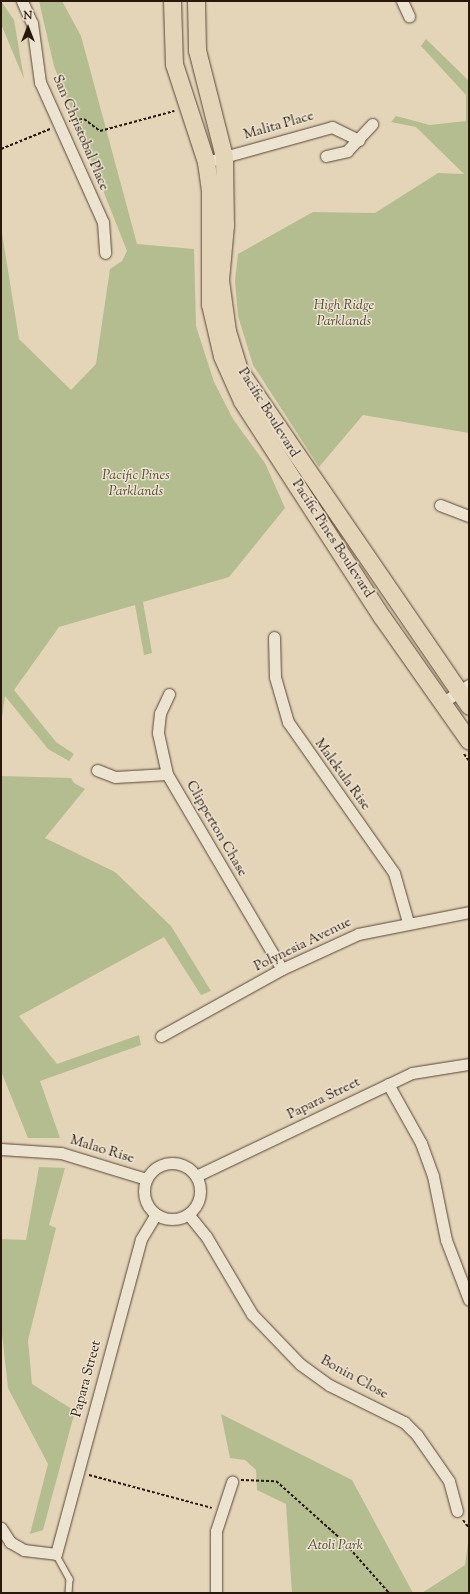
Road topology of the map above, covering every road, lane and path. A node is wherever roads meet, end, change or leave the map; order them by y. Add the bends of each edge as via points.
1 (22, 1) edge
2 (172, 1) edge
3 (196, 1) edge
4 (402, 1) edge
5 (409, 16) dead end
6 (174, 111) dead end
7 (372, 124) dead end
8 (58, 125) junction
9 (359, 140) junction
10 (1, 149) edge
11 (326, 156) dead end
12 (224, 157) junction
13 (206, 162) junction
14 (105, 253) dead end
15 (440, 505) dead end
16 (469, 516) edge
17 (274, 637) dead end
18 (464, 688) edge
19 (169, 694) dead end
20 (442, 703) junction
21 (469, 706) edge
22 (469, 741) edge
23 (97, 770) dead end
24 (167, 774) junction
25 (469, 912) edge
26 (408, 922) junction
27 (282, 969) junction
28 (161, 1036) dead end
29 (469, 1064) edge
30 (388, 1084) junction
31 (1, 1149) edge
32 (196, 1176) junction
33 (146, 1179) junction
34 (156, 1214) junction
35 (188, 1214) junction
36 (469, 1300) edge
37 (77, 1472) junction
38 (232, 1482) joint
39 (221, 1511) junction
40 (457, 1511) dead end
41 (1, 1528) edge
42 (56, 1554) junction
43 (69, 1593) edge
44 (216, 1593) edge
45 (389, 1593) edge

1 - 8 street, San Christobal Place via 32,23 40,82
2 - 13 main road via 174,64
3 - 12 main road, Pacific Boulevard via 197,50
4 - 5 street
6 - 8 path via 100,131 84,119
7 - 9 street
8 - 10 path
8 - 14 street, San Christobal Place via 103,222
9 - 11 street via 347,151
9 - 12 street, Malita Place via 332,127
12 - 13 street, Malita Place
12 - 18 main road, Pacific Boulevard via 225,225 220,280 227,331 239,370
13 - 20 main road, Pacific Pines Boulevard via 211,200 208,279 216,336 242,401
15 - 16 street
17 - 26 street, Malekula Rise via 275,678 288,722 394,873
18 - 20 street
18 - 21 main road, Pacific Boulevard
19 - 24 street, Clipperton Chase via 160,713 158,733
20 - 22 main road, Pacific Pines Boulevard
23 - 24 street via 115,777
24 - 27 street, Clipperton Chase
25 - 26 street, Polynesia Avenue
26 - 27 street, Polynesia Avenue via 358,934
27 - 28 street, Polynesia Avenue
29 - 30 street, Papara Street via 412,1073
30 - 32 street, Papara Street
30 - 36 street via 421,1143 433,1176 446,1240
31 - 33 street, Malao Rise via 61,1154
32 - 33 street via 185,1166 170,1162 152,1170
32 - 35 street via 199,1196
33 - 34 street via 144,1198
34 - 35 street via 172,1219
34 - 37 street, Papara Street via 141,1239
35 - 40 street, Bonin Close via 206,1236 252,1314 300,1364 329,1385 404,1422 417,1435 449,1481
37 - 39 path
37 - 42 street, Papara Street
38 - 39 street
38 - 45 path via 249,1478 276,1481 343,1541
39 - 44 street via 214,1563
41 - 42 street via 10,1542 24,1550
42 - 43 lane via 70,1579

